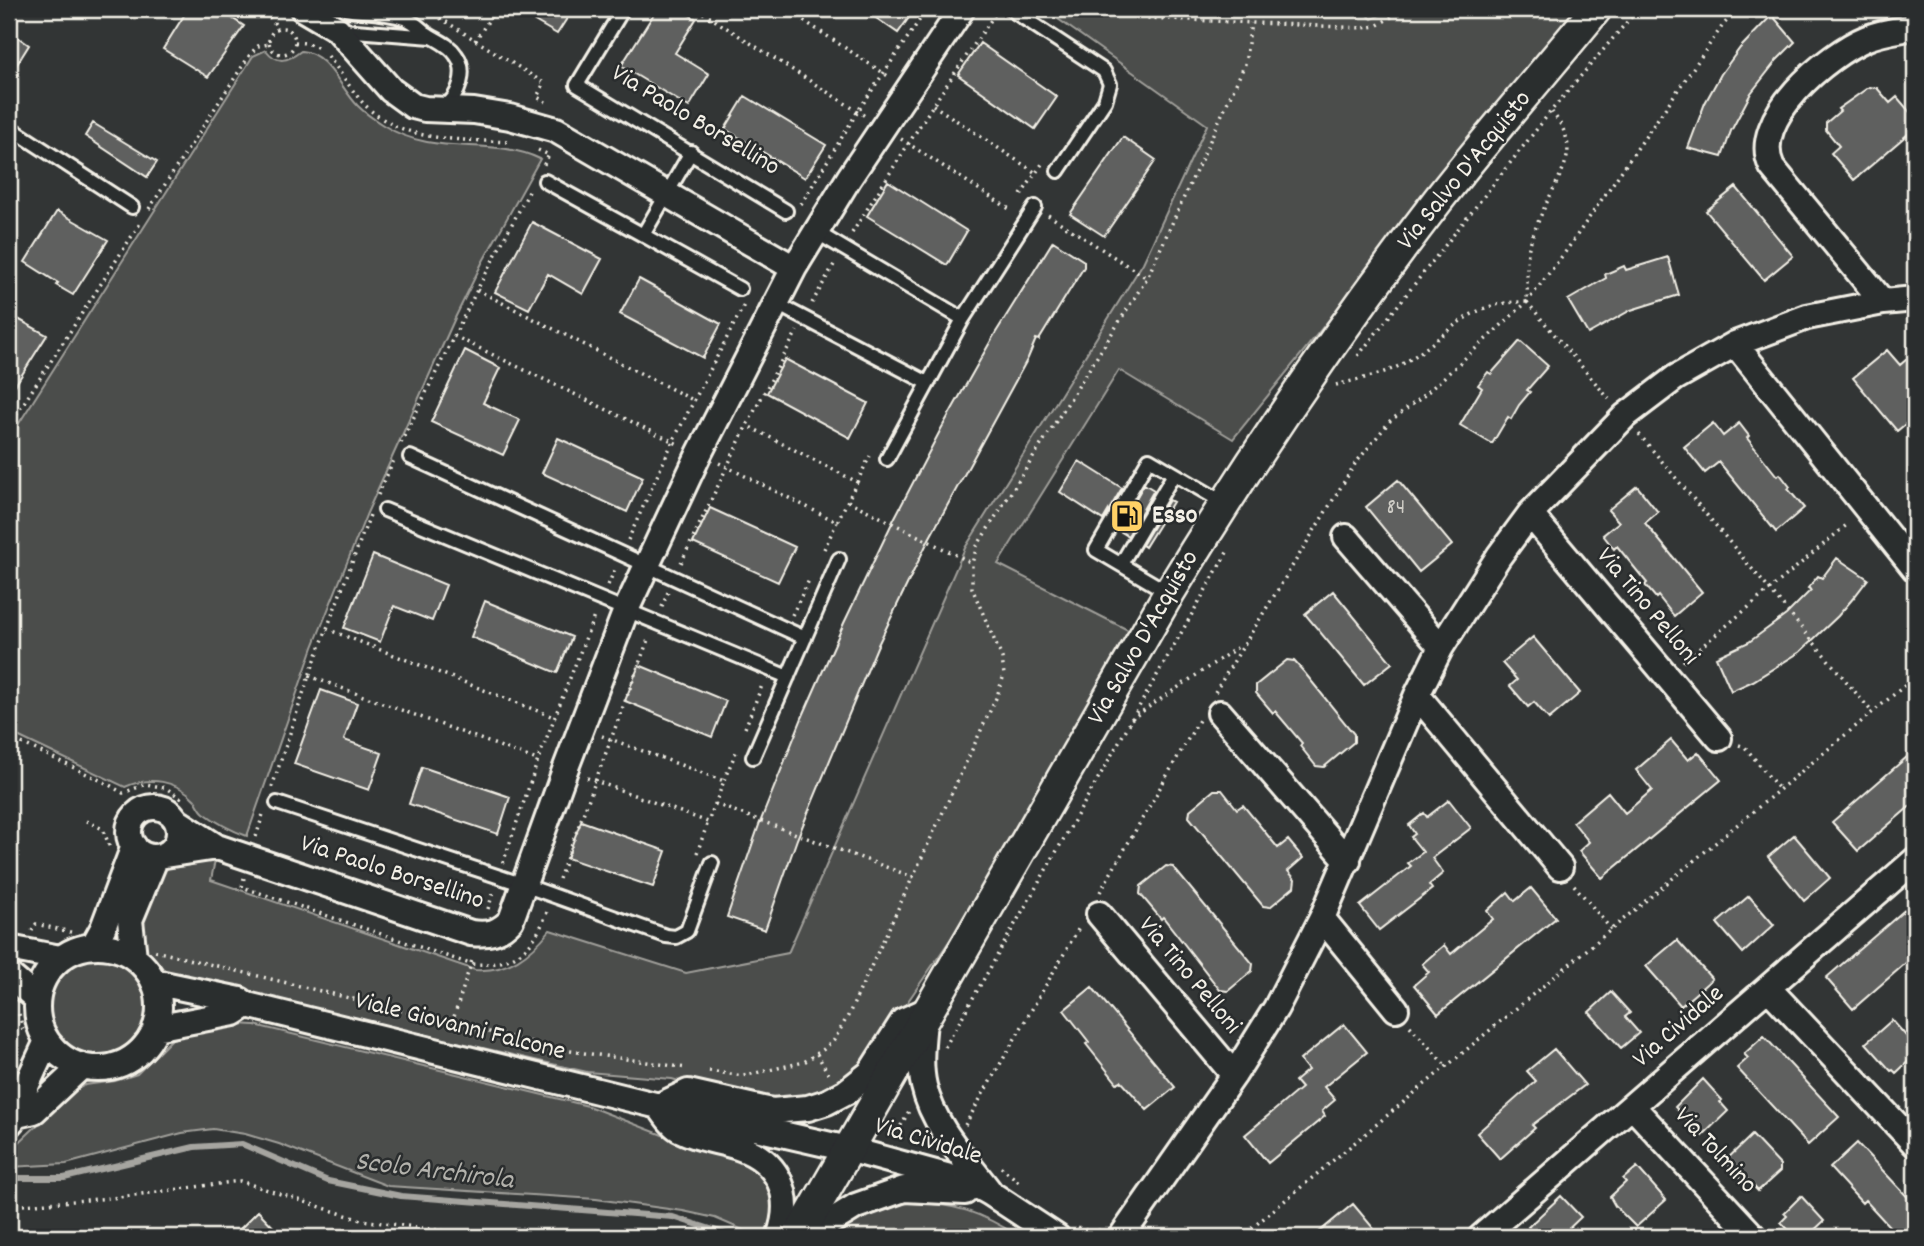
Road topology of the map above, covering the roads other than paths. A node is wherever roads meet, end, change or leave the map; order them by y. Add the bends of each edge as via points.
1 (309, 9) edge
2 (624, 9) edge
3 (962, 9) edge
4 (1010, 9) edge
5 (1597, 9) edge
6 (341, 19) edge
7 (1915, 27) edge
8 (432, 37) junction
9 (438, 111) junction
10 (9, 127) edge
11 (691, 152) junction
12 (1058, 171) dead end
13 (541, 179) road end
14 (666, 194) junction
15 (1035, 206) road end
16 (132, 207) dead end
17 (786, 211) dead end
18 (643, 235) junction
19 (805, 250) junction
20 (740, 289) dead end
21 (1915, 299) edge
22 (1883, 302) junction
23 (775, 303) junction
24 (963, 319) junction
25 (1735, 344) junction
26 (929, 383) junction
27 (410, 457) dead end
28 (887, 460) dead end
29 (1174, 474) junction
30 (1224, 503) junction
31 (385, 510) dead end
32 (1530, 514) junction
33 (1346, 537) dead end
34 (839, 559) dead end
35 (1121, 564) junction
36 (646, 565) junction
37 (1915, 569) edge
38 (1169, 593) junction
39 (626, 610) junction
40 (805, 638) junction
41 (1441, 647) junction
42 (788, 677) junction
43 (1416, 695) junction
44 (1212, 707) road end
45 (1719, 738) road end
46 (753, 757) dead end
47 (272, 803) road end
48 (181, 812) junction
49 (217, 847) junction
50 (151, 853) junction
51 (1915, 860) edge
52 (1348, 861) junction
53 (712, 863) dead end
54 (1560, 867) road end
55 (524, 885) junction
56 (1094, 909) road end
57 (1322, 918) junction
58 (93, 946) junction
59 (9, 948) edge
60 (134, 957) junction
61 (60, 958) junction
62 (9, 975) edge
63 (154, 982) junction
64 (1769, 989) junction
65 (27, 1003) junction
66 (247, 1005) junction
67 (1396, 1009) road end
68 (928, 1014) junction
69 (155, 1028) junction
70 (36, 1040) junction
71 (82, 1066) junction
72 (1234, 1075) junction
73 (659, 1106) junction
74 (1632, 1106) junction
75 (13, 1120) edge
76 (1915, 1144) edge
77 (848, 1149) junction
78 (990, 1193) junction
79 (1065, 1231) edge
80 (1114, 1231) edge
81 (1490, 1234) edge
82 (779, 1237) edge
83 (798, 1237) edge
84 (806, 1237) edge
85 (1754, 1237) edge

1 - 6 street
2 - 11 lane, Via Paolo Borsellino via 577,85
3 - 19 street, Via Paolo Borsellino
4 - 12 lane via 1104,71 1110,84 1105,101
5 - 30 street, Via Salvo D'Acquisto via 1439,200 1328,349
6 - 8 lane
6 - 8 lane via 406,18
6 - 9 street via 391,90 413,106
7 - 22 street via 1867,38 1818,69 1779,113 1766,146 1772,167
8 - 9 lane via 458,56 461,77 452,102
9 - 14 street via 474,111 556,130
10 - 16 lane
11 - 14 lane
11 - 17 lane, Via Paolo Borsellino
13 - 18 lane
14 - 18 lane
14 - 19 street
15 - 24 lane
18 - 20 lane
19 - 23 street, Via Paolo Borsellino
19 - 24 lane via 843,248
21 - 22 street, Via Tino Pelloni
22 - 25 street, Via Tino Pelloni via 1807,317
23 - 26 lane
23 - 36 street, Via Paolo Borsellino
24 - 26 lane
25 - 32 street, Via Tino Pelloni via 1675,378 1625,416
25 - 37 street
26 - 28 lane
27 - 36 lane
29 - 30 lane
29 - 35 lane
29 - 35 lane via 1149,459 1096,550
30 - 38 street, Via Salvo D'Acquisto
31 - 39 lane
32 - 41 street, Via Tino Pelloni
32 - 45 street, Via Tino Pelloni
33 - 41 street
34 - 40 lane
35 - 38 lane
36 - 39 street, Via Paolo Borsellino
36 - 40 lane
38 - 68 street, Via Salvo D'Acquisto
39 - 42 lane
39 - 55 street, Via Paolo Borsellino
40 - 42 lane
41 - 43 street, Via Tino Pelloni
42 - 46 lane
43 - 52 street, Via Tino Pelloni
43 - 54 street
44 - 52 street
47 - 55 lane, Via Paolo Borsellino
48 - 49 street
48 - 50 street via 173,848
48 - 50 street via 154,806 137,813 129,834
49 - 50 street
49 - 55 street, Via Paolo Borsellino via 471,933 494,934 503,929
50 - 58 street
50 - 60 street via 130,920
51 - 64 street, Via Cividale
52 - 57 street, Via Tino Pelloni
53 - 55 lane, Via Paolo Borsellino via 691,924 676,937
56 - 72 street, Via Tino Pelloni
57 - 67 street
57 - 72 street, Via Tino Pelloni via 1276,1008
58 - 60 street via 114,948
58 - 61 street
59 - 61 street
60 - 63 street
61 - 65 street
62 - 65 street
63 - 66 street, Viale Giovanni Falcone
63 - 69 street via 159,1005
64 - 74 street, Via Cividale
64 - 76 street
65 - 70 street via 38,1020
66 - 69 street via 234,1013
66 - 73 street, Viale Giovanni Falcone
68 - 73 street via 903,1021 870,1073 827,1102 772,1111 688,1092
68 - 77 street, Via Salvo D'Acquisto
68 - 78 street, Via Cividale via 920,1062 930,1108
69 - 71 street via 131,1058 107,1068
70 - 71 street
70 - 75 street
71 - 75 street via 34,1111
72 - 80 street, Via Tino Pelloni
73 - 77 street, Viale Giovanni Falcone
73 - 82 street via 679,1129 742,1148 766,1162 778,1176 785,1196
74 - 81 street, Via Cividale
74 - 85 street, Via Tolmino
77 - 78 street, Via Cividale via 972,1183
77 - 83 street, Via Salvo D'Acquisto
78 - 79 street, Via Cividale
78 - 84 street, Via Cividale via 904,1189 856,1206

